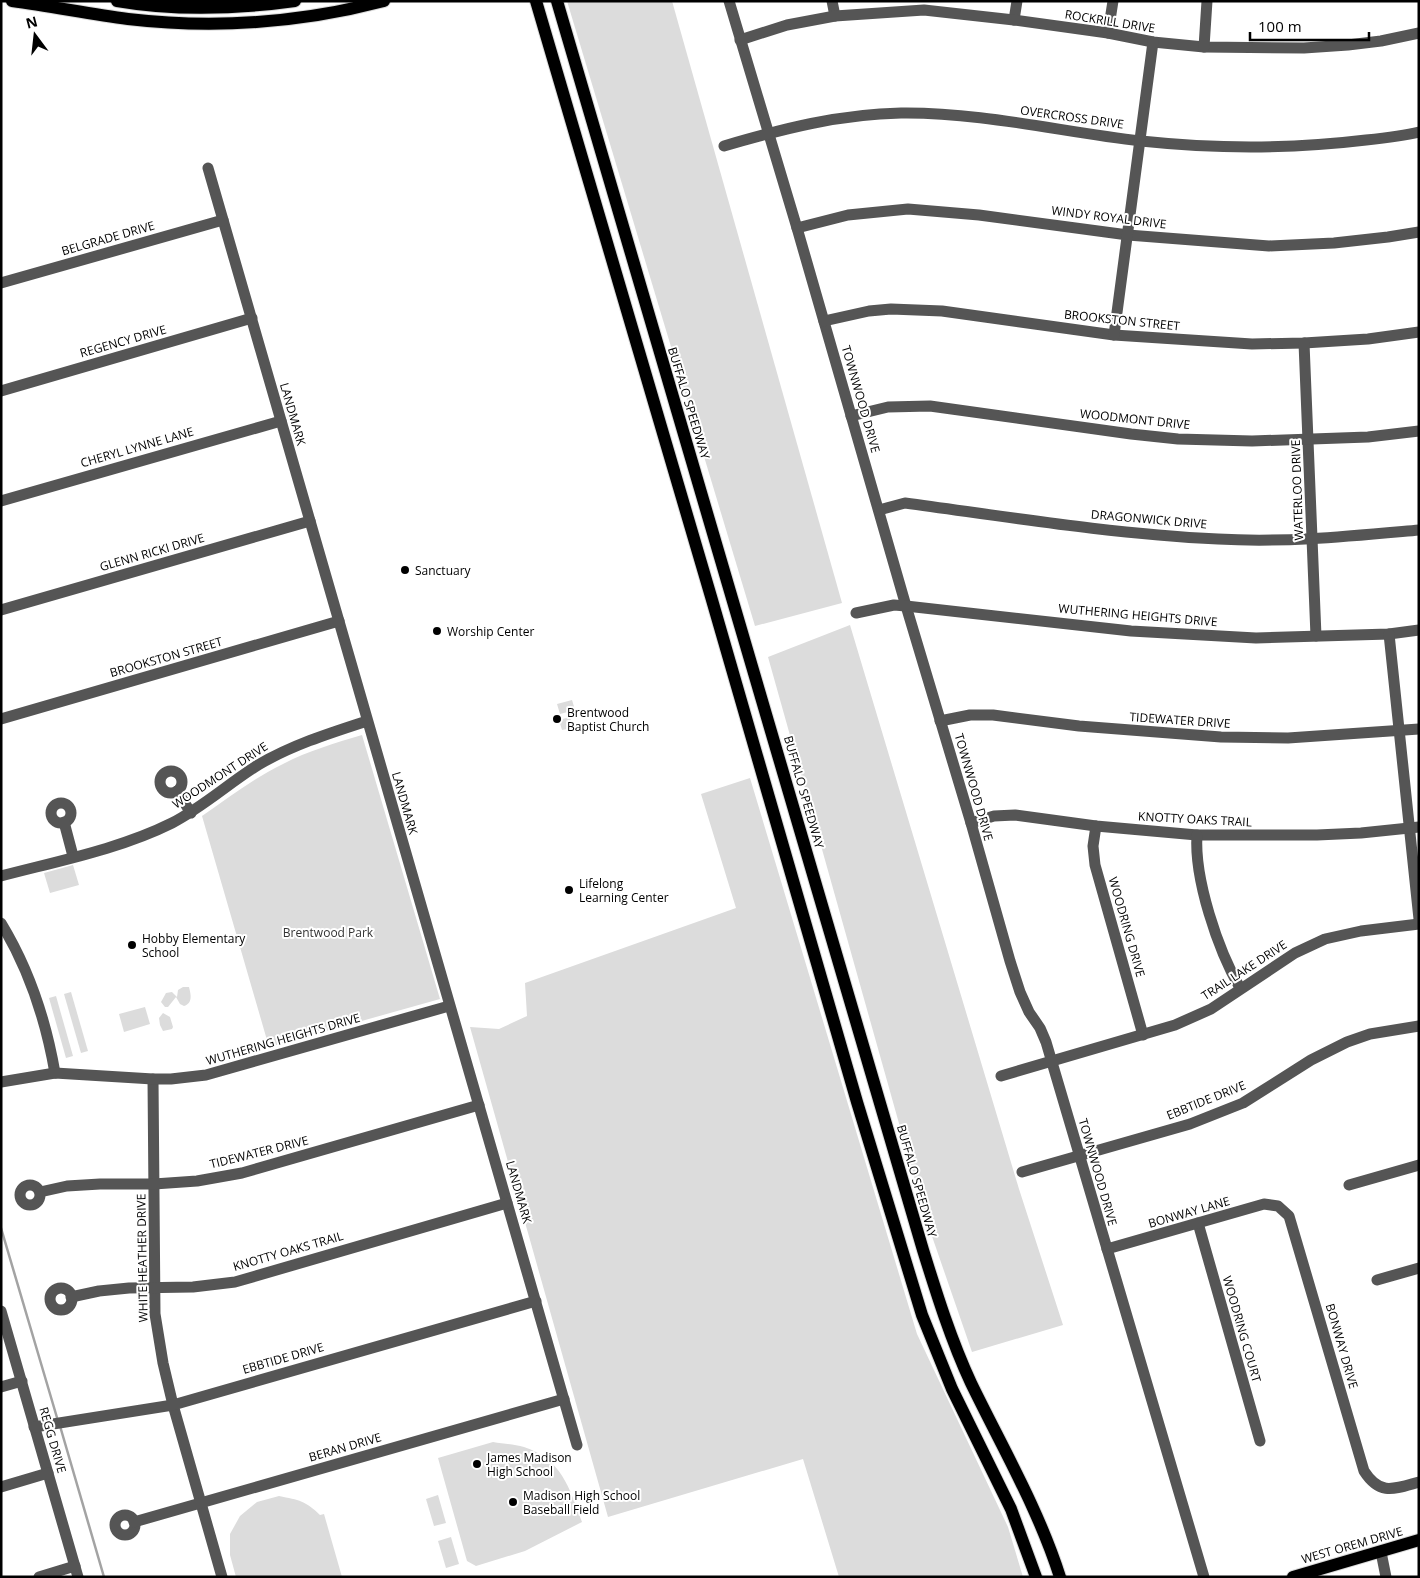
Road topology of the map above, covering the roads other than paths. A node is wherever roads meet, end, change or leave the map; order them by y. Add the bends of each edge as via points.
1 (12, 1) edge
2 (117, 1) edge
3 (295, 1) edge
4 (384, 1) edge
5 (536, 1) edge
6 (557, 1) edge
7 (729, 1) edge
8 (832, 1) edge
9 (1017, 1) edge
10 (1112, 1) edge
11 (1208, 1) edge
12 (162, 6) junction
13 (924, 6) edge
14 (835, 16) junction
15 (1014, 20) junction
16 (168, 22) junction
17 (1108, 33) junction
18 (1419, 33) edge
19 (740, 40) junction
20 (1153, 42) junction
21 (1204, 47) junction
22 (586, 100) junction
23 (567, 106) junction
24 (1419, 132) edge
25 (769, 133) junction
26 (1141, 140) junction
27 (724, 146) dead end
28 (208, 168) dead end
29 (223, 220) junction
30 (622, 224) junction
31 (797, 228) junction
32 (603, 229) junction
33 (1419, 232) edge
34 (1128, 235) junction
35 (1, 283) edge
36 (252, 318) junction
37 (824, 321) junction
38 (1419, 332) edge
39 (1114, 335) junction
40 (1304, 343) junction
41 (659, 349) junction
42 (640, 354) junction
43 (1, 391) edge
44 (851, 416) junction
45 (281, 421) junction
46 (1419, 431) edge
47 (1309, 439) junction
48 (696, 472) junction
49 (675, 478) junction
50 (1, 501) edge
51 (879, 510) junction
52 (310, 521) junction
53 (1419, 530) edge
54 (1312, 539) junction
55 (732, 595) junction
56 (712, 600) junction
57 (906, 606) junction
58 (1, 610) edge
59 (856, 613) dead end
60 (339, 621) junction
61 (1419, 630) edge
62 (1389, 634) junction
63 (1316, 636) junction
64 (1, 719) edge
65 (768, 720) junction
66 (940, 720) junction
67 (367, 721) junction
68 (748, 726) junction
69 (1419, 729) edge
70 (1399, 731) junction
71 (177, 791) dead end
72 (191, 813) junction
73 (64, 822) dead end
74 (971, 823) junction
75 (1096, 826) junction
76 (1414, 828) edge
77 (1197, 835) junction
78 (805, 844) junction
79 (785, 849) junction
80 (73, 856) junction
81 (1, 876) edge
82 (1419, 919) edge
83 (1, 923) edge
84 (1419, 924) edge
85 (840, 967) junction
86 (820, 973) junction
87 (1240, 988) junction
88 (450, 1006) junction
89 (1419, 1026) edge
90 (1143, 1035) junction
91 (1052, 1061) junction
92 (55, 1073) junction
93 (1001, 1076) dead end
94 (153, 1079) junction
95 (1, 1082) edge
96 (878, 1095) junction
97 (857, 1102) junction
98 (479, 1105) junction
99 (1079, 1156) junction
100 (1419, 1165) edge
101 (1022, 1172) dead end
102 (154, 1184) junction
103 (1349, 1185) dead end
104 (40, 1192) dead end
105 (507, 1203) junction
106 (1278, 1206) joint
107 (1198, 1223) junction
108 (1107, 1249) junction
109 (923, 1250) junction
110 (903, 1256) junction
111 (1419, 1268) edge
112 (1377, 1280) dead end
113 (155, 1287) junction
114 (71, 1297) dead end
115 (536, 1301) junction
116 (1, 1311) edge
117 (22, 1381) junction
118 (970, 1381) junction
119 (1, 1387) edge
120 (952, 1389) junction
121 (564, 1399) junction
122 (173, 1404) junction
123 (34, 1427) junction
124 (1260, 1442) dead end
125 (577, 1445) dead end
126 (48, 1473) junction
127 (1419, 1482) edge
128 (1, 1487) edge
129 (1031, 1501) junction
130 (202, 1503) junction
131 (1011, 1509) junction
132 (134, 1522) dead end
133 (1419, 1540) edge
134 (1381, 1552) junction
135 (77, 1572) edge
136 (39, 1577) edge
137 (222, 1577) edge
138 (1036, 1577) edge
139 (1060, 1577) edge
140 (1204, 1577) edge
141 (1294, 1577) edge
142 (1386, 1577) edge

1 - 16 main road
2 - 12 main road
3 - 12 main road via 262,6
4 - 16 main road via 268,22
5 - 23 main road
6 - 22 main road, BUFFALO SPEEDWAY
7 - 19 street, TOWNWOOD DRIVE
8 - 14 street
9 - 15 street
10 - 17 street
11 - 21 street
12 - 16 main road
13 - 14 street, ROCKRILL DRIVE
13 - 15 street, ROCKRILL DRIVE
14 - 19 street, ROCKRILL DRIVE via 787,25
15 - 17 street, ROCKRILL DRIVE
17 - 20 street, ROCKRILL DRIVE
18 - 21 street, ROCKRILL DRIVE via 1381,41 1304,48
19 - 25 street, TOWNWOOD DRIVE
20 - 21 street, ROCKRILL DRIVE
20 - 26 street
22 - 23 main road
22 - 30 main road, BUFFALO SPEEDWAY
23 - 32 main road
24 - 26 street, OVERCROSS DRIVE via 1328,145 1265,148
25 - 26 street, OVERCROSS DRIVE via 863,115 935,113
25 - 27 street, OVERCROSS DRIVE
25 - 31 street, TOWNWOOD DRIVE
26 - 34 street
28 - 29 street, LANDMARK
29 - 35 street, BELGRADE DRIVE
29 - 36 street, LANDMARK
30 - 32 main road
30 - 41 main road, BUFFALO SPEEDWAY
31 - 34 street, WINDY ROYAL DRIVE via 848,214 908,209 979,214
31 - 37 street, TOWNWOOD DRIVE
32 - 42 main road
33 - 34 street, WINDY ROYAL DRIVE via 1334,243 1269,246
34 - 39 street
36 - 43 street, REGENCY DRIVE
36 - 45 street, LANDMARK
37 - 39 street, BROOKSTON STREET via 869,311 914,309
37 - 44 street, TOWNWOOD DRIVE
38 - 40 street, BROOKSTON STREET
39 - 40 street, BROOKSTON STREET via 1252,344
40 - 47 street, WATERLOO DRIVE
41 - 42 main road
41 - 48 main road, BUFFALO SPEEDWAY
42 - 49 main road
44 - 47 street, WOODMONT DRIVE via 888,407 930,406 1178,439
44 - 51 street, TOWNWOOD DRIVE
45 - 50 street, CHERYL LYNNE LANE
45 - 52 street, LANDMARK
46 - 47 street, WOODMONT DRIVE
47 - 54 street, WATERLOO DRIVE
48 - 49 main road
48 - 55 main road, BUFFALO SPEEDWAY
49 - 56 main road
51 - 54 street, DRAGONWICK DRIVE via 905,503 1137,533 1220,539
51 - 57 street, TOWNWOOD DRIVE
52 - 58 street, GLENN RICKI DRIVE
52 - 60 street, LANDMARK
53 - 54 street, DRAGONWICK DRIVE
54 - 63 street, WATERLOO DRIVE
55 - 56 main road
55 - 65 main road, BUFFALO SPEEDWAY
56 - 68 main road
57 - 59 street, WUTHERING HEIGHTS DRIVE via 894,605
57 - 63 street, WUTHERING HEIGHTS DRIVE via 1131,631 1256,638
57 - 66 street, TOWNWOOD DRIVE
60 - 64 street, BROOKSTON STREET
60 - 67 street, LANDMARK
61 - 62 street, WUTHERING HEIGHTS DRIVE
62 - 63 street, WUTHERING HEIGHTS DRIVE
62 - 70 street
65 - 68 main road
65 - 78 main road, BUFFALO SPEEDWAY
66 - 70 street, TIDEWATER DRIVE via 970,714 993,715 1096,728 1220,737 1288,738
66 - 74 street, TOWNWOOD DRIVE
67 - 72 street, WOODMONT DRIVE via 278,754
67 - 88 street, LANDMARK
68 - 79 main road
69 - 70 street, TIDEWATER DRIVE
70 - 76 street
71 - 72 street
72 - 80 street, WOODMONT DRIVE via 153,832
73 - 80 street
74 - 75 street, KNOTTY OAKS TRAIL via 994,816 1015,815
74 - 91 street, TOWNWOOD DRIVE via 1020,992 1040,1028
75 - 77 street, KNOTTY OAKS TRAIL
75 - 90 street, WOODRING DRIVE via 1094,865
76 - 77 street, KNOTTY OAKS TRAIL via 1317,835
76 - 82 street
77 - 87 street via 1197,862 1209,910 1221,950
78 - 79 main road
78 - 85 main road, BUFFALO SPEEDWAY
79 - 86 main road
80 - 81 street, WOODMONT DRIVE
83 - 92 street via 27,975 45,1022
84 - 87 street, TRAIL LAKE DRIVE via 1325,939 1295,953
85 - 86 main road
85 - 96 main road, BUFFALO SPEEDWAY
86 - 97 main road
87 - 90 street, TRAIL LAKE DRIVE via 1211,1008 1175,1025
88 - 94 street, WUTHERING HEIGHTS DRIVE via 220,1072 190,1078
88 - 98 street, LANDMARK
89 - 99 street, EBBTIDE DRIVE via 1370,1034 1347,1042 1311,1060 1243,1103 1190,1124
90 - 91 street, TRAIL LAKE DRIVE
91 - 93 street, TRAIL LAKE DRIVE
91 - 99 street, TOWNWOOD DRIVE
92 - 94 street, WUTHERING HEIGHTS DRIVE
92 - 95 street, WUTHERING HEIGHTS DRIVE
94 - 102 street, WHITE HEATHER DRIVE
96 - 97 main road
96 - 109 main road, BUFFALO SPEEDWAY
97 - 110 main road
98 - 102 street, TIDEWATER DRIVE via 242,1174
98 - 105 street, LANDMARK
99 - 101 street, EBBTIDE DRIVE
99 - 108 street, TOWNWOOD DRIVE
100 - 103 street
102 - 104 street, TIDEWATER DRIVE via 67,1186
102 - 113 street, WHITE HEATHER DRIVE
105 - 113 street, KNOTTY OAKS TRAIL via 235,1282
105 - 115 street, LANDMARK
106 - 107 street, BONWAY LANE via 1264,1204
106 - 127 street, BONWAY DRIVE via 1289,1216 1364,1471 1372,1483 1385,1488
107 - 108 street, BONWAY LANE
107 - 124 street, WOODRING COURT
108 - 140 street, TOWNWOOD DRIVE
109 - 110 main road
109 - 118 main road, BUFFALO SPEEDWAY
110 - 120 main road via 929,1334
111 - 112 street
113 - 114 street, KNOTTY OAKS TRAIL via 99,1291
113 - 122 street, WHITE HEATHER DRIVE via 162,1363
115 - 121 street, LANDMARK
115 - 122 street, EBBTIDE DRIVE
116 - 117 street, REGG DRIVE
117 - 119 street
117 - 123 street, REGG DRIVE
118 - 120 main road
118 - 129 main road, BUFFALO SPEEDWAY
120 - 131 main road
121 - 125 street, LANDMARK
121 - 130 street, BERAN DRIVE
122 - 123 street, EBBTIDE DRIVE
122 - 130 street, WHITE HEATHER DRIVE
123 - 126 street, REGG DRIVE
126 - 128 street
126 - 135 street, REGG DRIVE
129 - 131 main road
129 - 139 main road, BUFFALO SPEEDWAY
130 - 132 street, BERAN DRIVE
130 - 137 street, WHITE HEATHER DRIVE
131 - 138 main road
133 - 134 main road, WEST OREM DRIVE
134 - 141 main road, WEST OREM DRIVE
134 - 142 street
135 - 136 street

